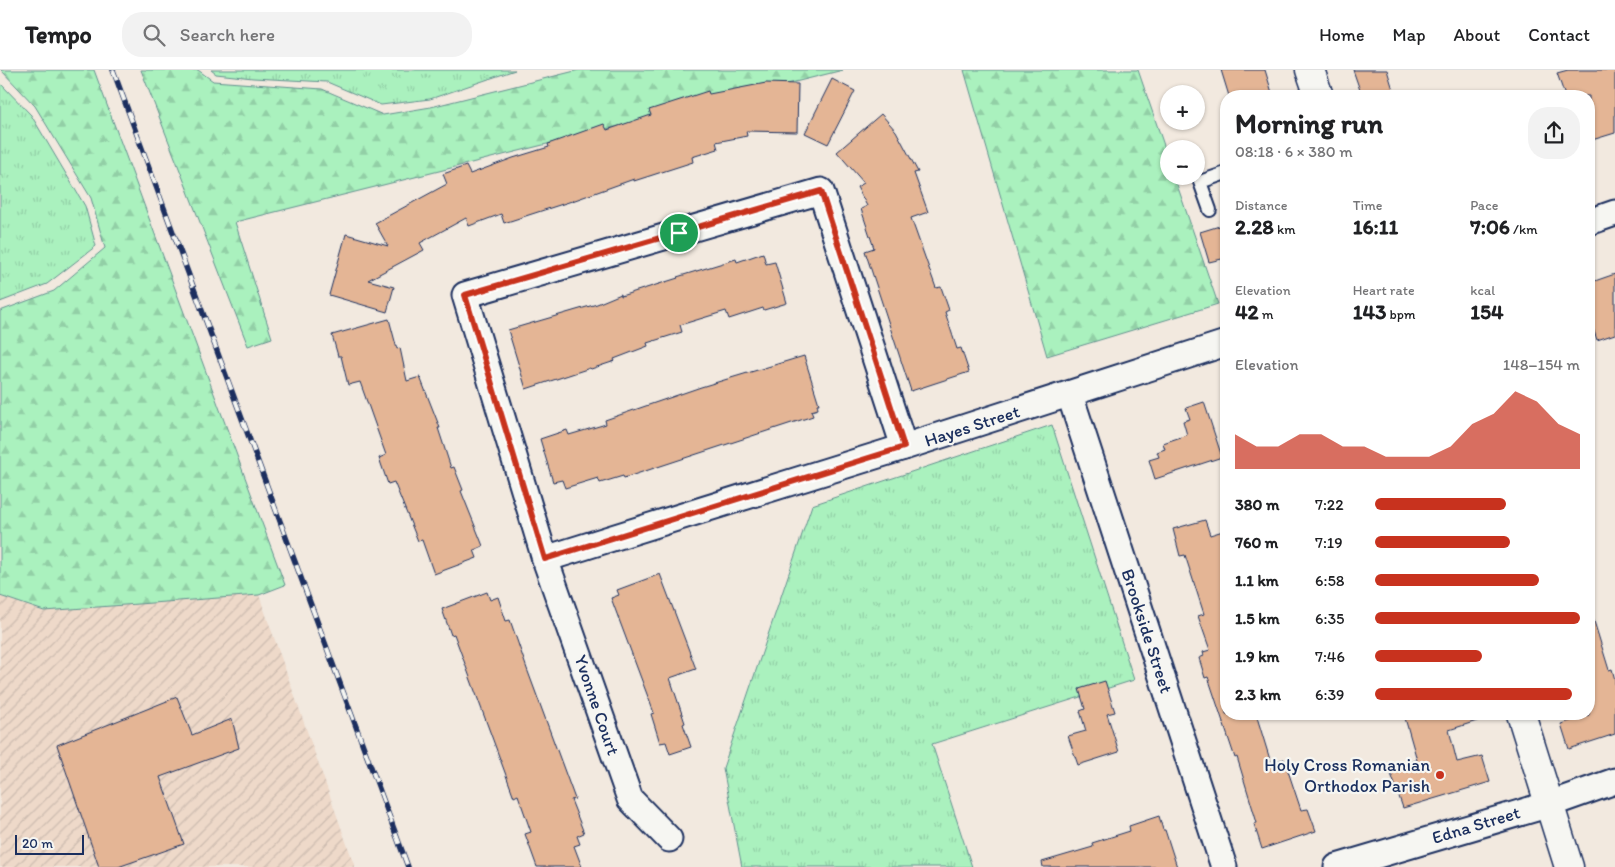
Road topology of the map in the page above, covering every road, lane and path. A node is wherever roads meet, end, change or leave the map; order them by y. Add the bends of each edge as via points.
1 (1310, 70) edge
2 (1317, 90) edge
3 (1220, 175) edge
4 (1210, 210) dead end
5 (1615, 213) edge
6 (1595, 220) edge
7 (1220, 345) edge
8 (1070, 395) junction
9 (904, 447) junction
10 (545, 559) junction
11 (1523, 720) edge
12 (1615, 781) edge
13 (1550, 804) junction
14 (670, 839) dead end
15 (1224, 867) edge
16 (1337, 867) edge
17 (1569, 867) edge

1 - 2 main road
3 - 4 lane via 1200,182
5 - 6 street
7 - 8 street, Hayes Street
8 - 9 street, Hayes Street
8 - 15 street, Brookside Street
9 - 10 street, Hayes Street
9 - 10 street, Yvonne Court via 821,191 465,295
10 - 14 street, Yvonne Court via 630,799
11 - 13 main road
12 - 13 street, Edna Street
13 - 16 street, Edna Street
13 - 17 main road

